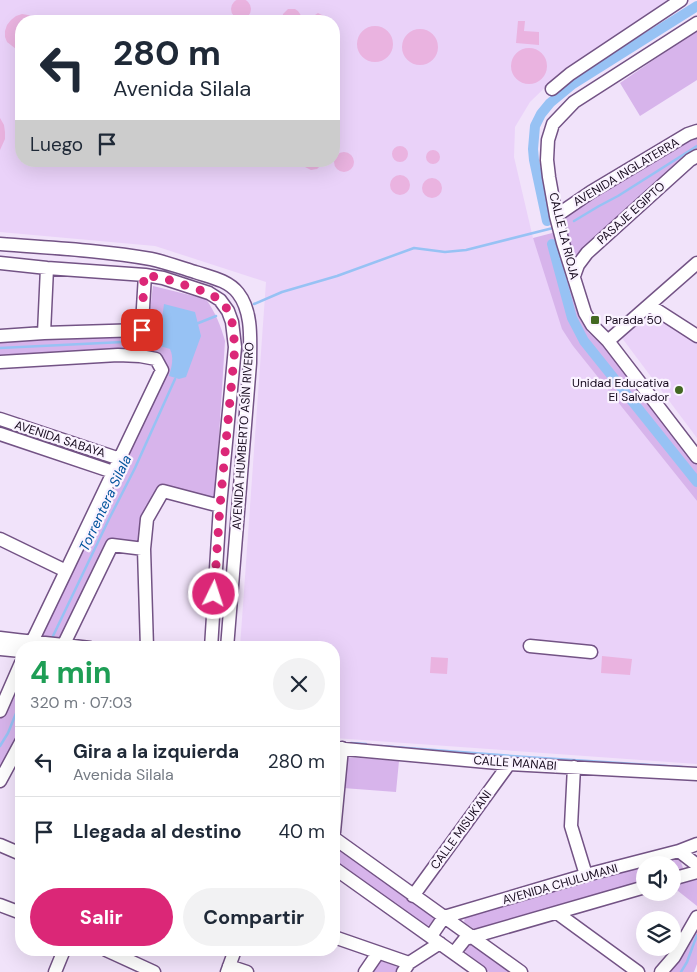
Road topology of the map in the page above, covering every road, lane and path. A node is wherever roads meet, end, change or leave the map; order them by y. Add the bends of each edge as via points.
1 (681, 0) edge
2 (697, 22) edge
3 (552, 89) dead end
4 (697, 131) edge
5 (697, 156) edge
6 (556, 216) junction
7 (0, 244) edge
8 (0, 263) edge
9 (697, 263) edge
10 (47, 268) junction
11 (144, 275) junction
12 (574, 276) junction
13 (649, 305) junction
14 (142, 330) junction
15 (44, 333) junction
16 (0, 336) edge
17 (697, 336) edge
18 (608, 341) junction
19 (140, 356) junction
20 (0, 362) edge
21 (233, 363) junction
22 (250, 363) junction
23 (0, 419) edge
24 (0, 434) edge
25 (697, 457) edge
26 (120, 459) junction
27 (113, 472) junction
28 (220, 506) junction
29 (0, 539) edge
30 (144, 549) junction
31 (66, 571) junction
32 (0, 638) edge
33 (30, 641) edge
34 (65, 641) edge
35 (147, 641) edge
36 (210, 641) edge
37 (228, 641) edge
38 (15, 643) edge
39 (530, 646) dead end
40 (15, 648) edge
41 (0, 649) edge
42 (592, 652) dead end
43 (15, 676) edge
44 (0, 710) edge
45 (340, 748) edge
46 (15, 753) edge
47 (509, 764) junction
48 (574, 767) junction
49 (697, 774) edge
50 (0, 781) edge
51 (340, 842) edge
52 (697, 844) edge
53 (0, 845) edge
54 (15, 851) edge
55 (679, 851) junction
56 (697, 865) edge
57 (340, 872) edge
58 (697, 872) edge
59 (586, 875) junction
60 (681, 876) edge
61 (636, 890) edge
62 (413, 896) junction
63 (1, 907) edge
64 (15, 911) edge
65 (557, 913) junction
66 (444, 917) junction
67 (697, 917) edge
68 (471, 937) junction
69 (340, 939) edge
70 (436, 939) junction
71 (378, 953) junction
72 (454, 953) junction
73 (62, 956) edge
74 (118, 956) edge
75 (232, 956) edge
76 (406, 968) edge
77 (228, 969) edge
78 (148, 971) edge
79 (55, 972) edge
80 (247, 972) edge
81 (364, 972) edge
82 (480, 972) edge
83 (520, 972) edge
84 (638, 972) edge
85 (661, 972) edge

1 - 3 street
2 - 6 street, CALLE LA RIOJA via 574,102 553,124 547,160
4 - 6 street, AVENIDA INGLATERRA
5 - 12 street, PASAJE EGIPTO via 587,253
6 - 12 street, CALLE LA RIOJA
7 - 22 street, AVENIDA HUMBERTO ASÍN RIVERO via 153,259 232,286 246,310
8 - 10 street, AVENIDA HUMBERTO ASÍN RIVERO
9 - 13 street
10 - 11 street, AVENIDA HUMBERTO ASÍN RIVERO
10 - 15 street
11 - 14 street
11 - 21 street, AVENIDA HUMBERTO ASÍN RIVERO via 209,293 220,300 232,322
12 - 18 street, CALLE LA RIOJA via 585,313
13 - 17 street
13 - 18 street
14 - 15 street
14 - 19 street
15 - 16 street
18 - 25 street, CALLE LA RIOJA
19 - 20 street
19 - 26 street via 156,359 162,370
21 - 22 street
21 - 28 street, AVENIDA HUMBERTO ASÍN RIVERO
22 - 37 street, AVENIDA HUMBERTO ASÍN RIVERO
23 - 26 street, AVENIDA SABAYA
24 - 27 street, AVENIDA SABAYA
26 - 27 street
27 - 31 street
28 - 30 street via 163,490 147,519
28 - 36 street, AVENIDA HUMBERTO ASÍN RIVERO
29 - 31 street
30 - 34 street via 112,545
30 - 35 street
31 - 33 street
32 - 38 street
39 - 42 street
40 - 41 street
43 - 44 street
45 - 47 street, CALLE MANABI
46 - 50 street
47 - 48 street, CALLE MANABI
47 - 62 street, CALLE MISUK'ANI
48 - 49 street, CALLE MANABI
48 - 59 street via 571,826
51 - 62 street
52 - 55 street, AVENIDA CHULUMANI
53 - 54 street
55 - 56 street
55 - 59 street, AVENIDA CHULUMANI
57 - 70 street
58 - 60 street
59 - 66 street, AVENIDA CHULUMANI
61 - 65 street
62 - 66 street
63 - 64 street
65 - 68 street
65 - 84 street
66 - 68 street
66 - 70 street
67 - 85 street via 674,957
68 - 72 street via 465,939
68 - 83 street
69 - 71 street
70 - 72 street
70 - 76 street
71 - 76 street
71 - 81 street
72 - 82 street
73 - 79 street
74 - 78 street
75 - 77 street
77 - 80 street

